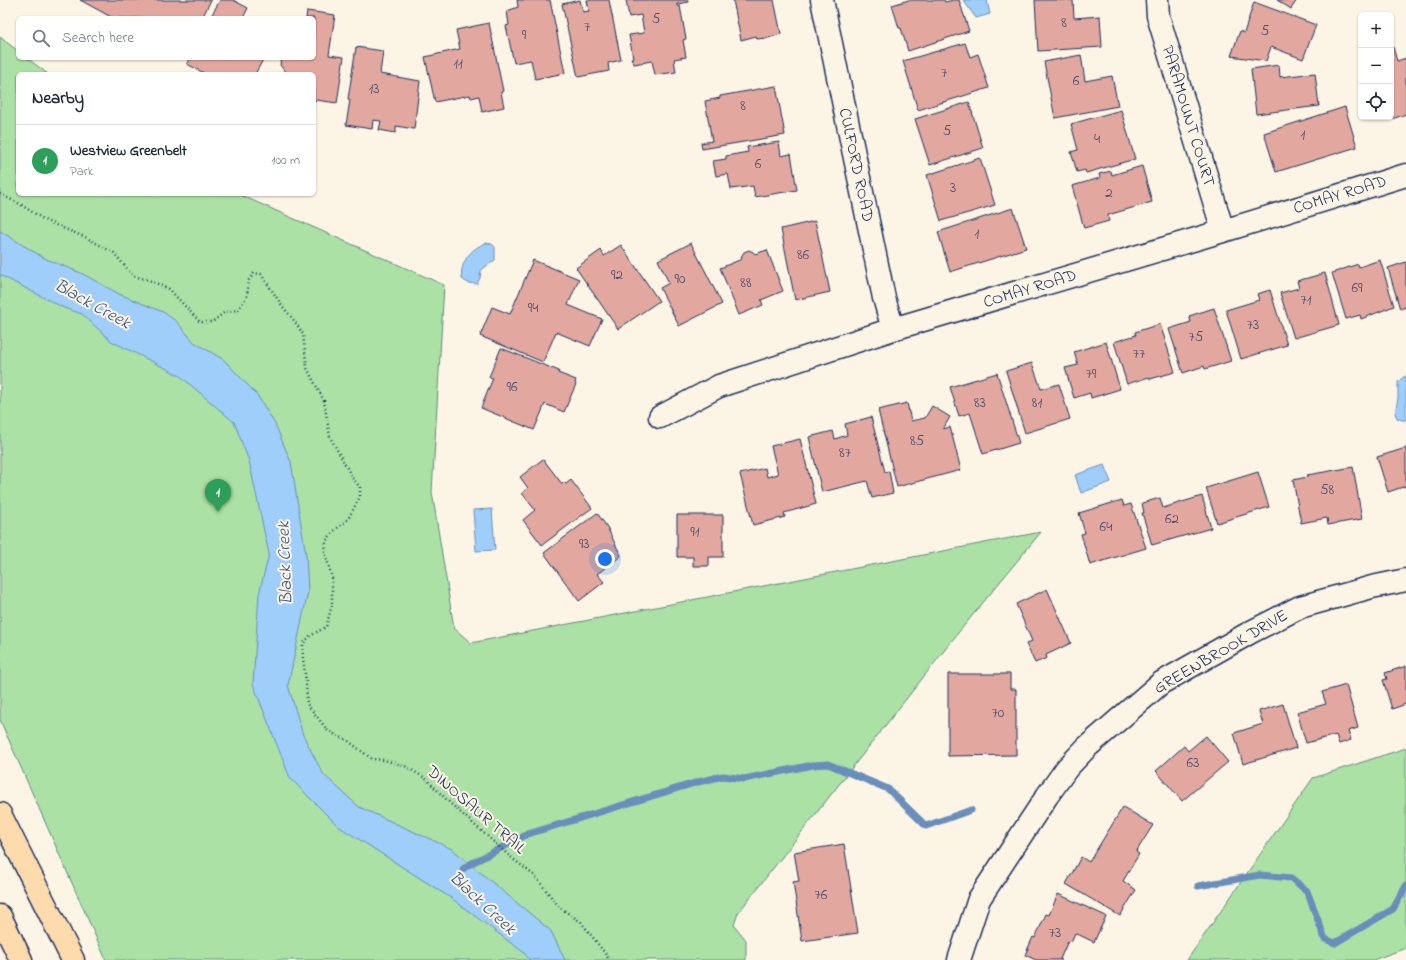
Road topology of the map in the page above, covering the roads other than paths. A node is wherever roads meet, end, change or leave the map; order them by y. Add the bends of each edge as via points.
1 (822, 0) edge
2 (1157, 0) edge
3 (1406, 175) edge
4 (1223, 231) junction
5 (893, 329) junction
6 (660, 417) dead end
7 (1406, 580) edge
8 (0, 814) edge
9 (0, 916) edge
10 (21, 960) edge
11 (73, 960) edge
12 (959, 960) edge

1 - 5 street, CULFORD ROAD via 884,298
2 - 4 street, PARAMOUNT COURT via 1158,16
3 - 4 street, COMAY ROAD
4 - 5 street, COMAY ROAD
5 - 6 street, COMAY ROAD via 719,386
7 - 12 street, GREENBROOK DRIVE via 1300,607 1161,683 1087,747 1067,768 979,899
8 - 11 main road
9 - 10 main road

